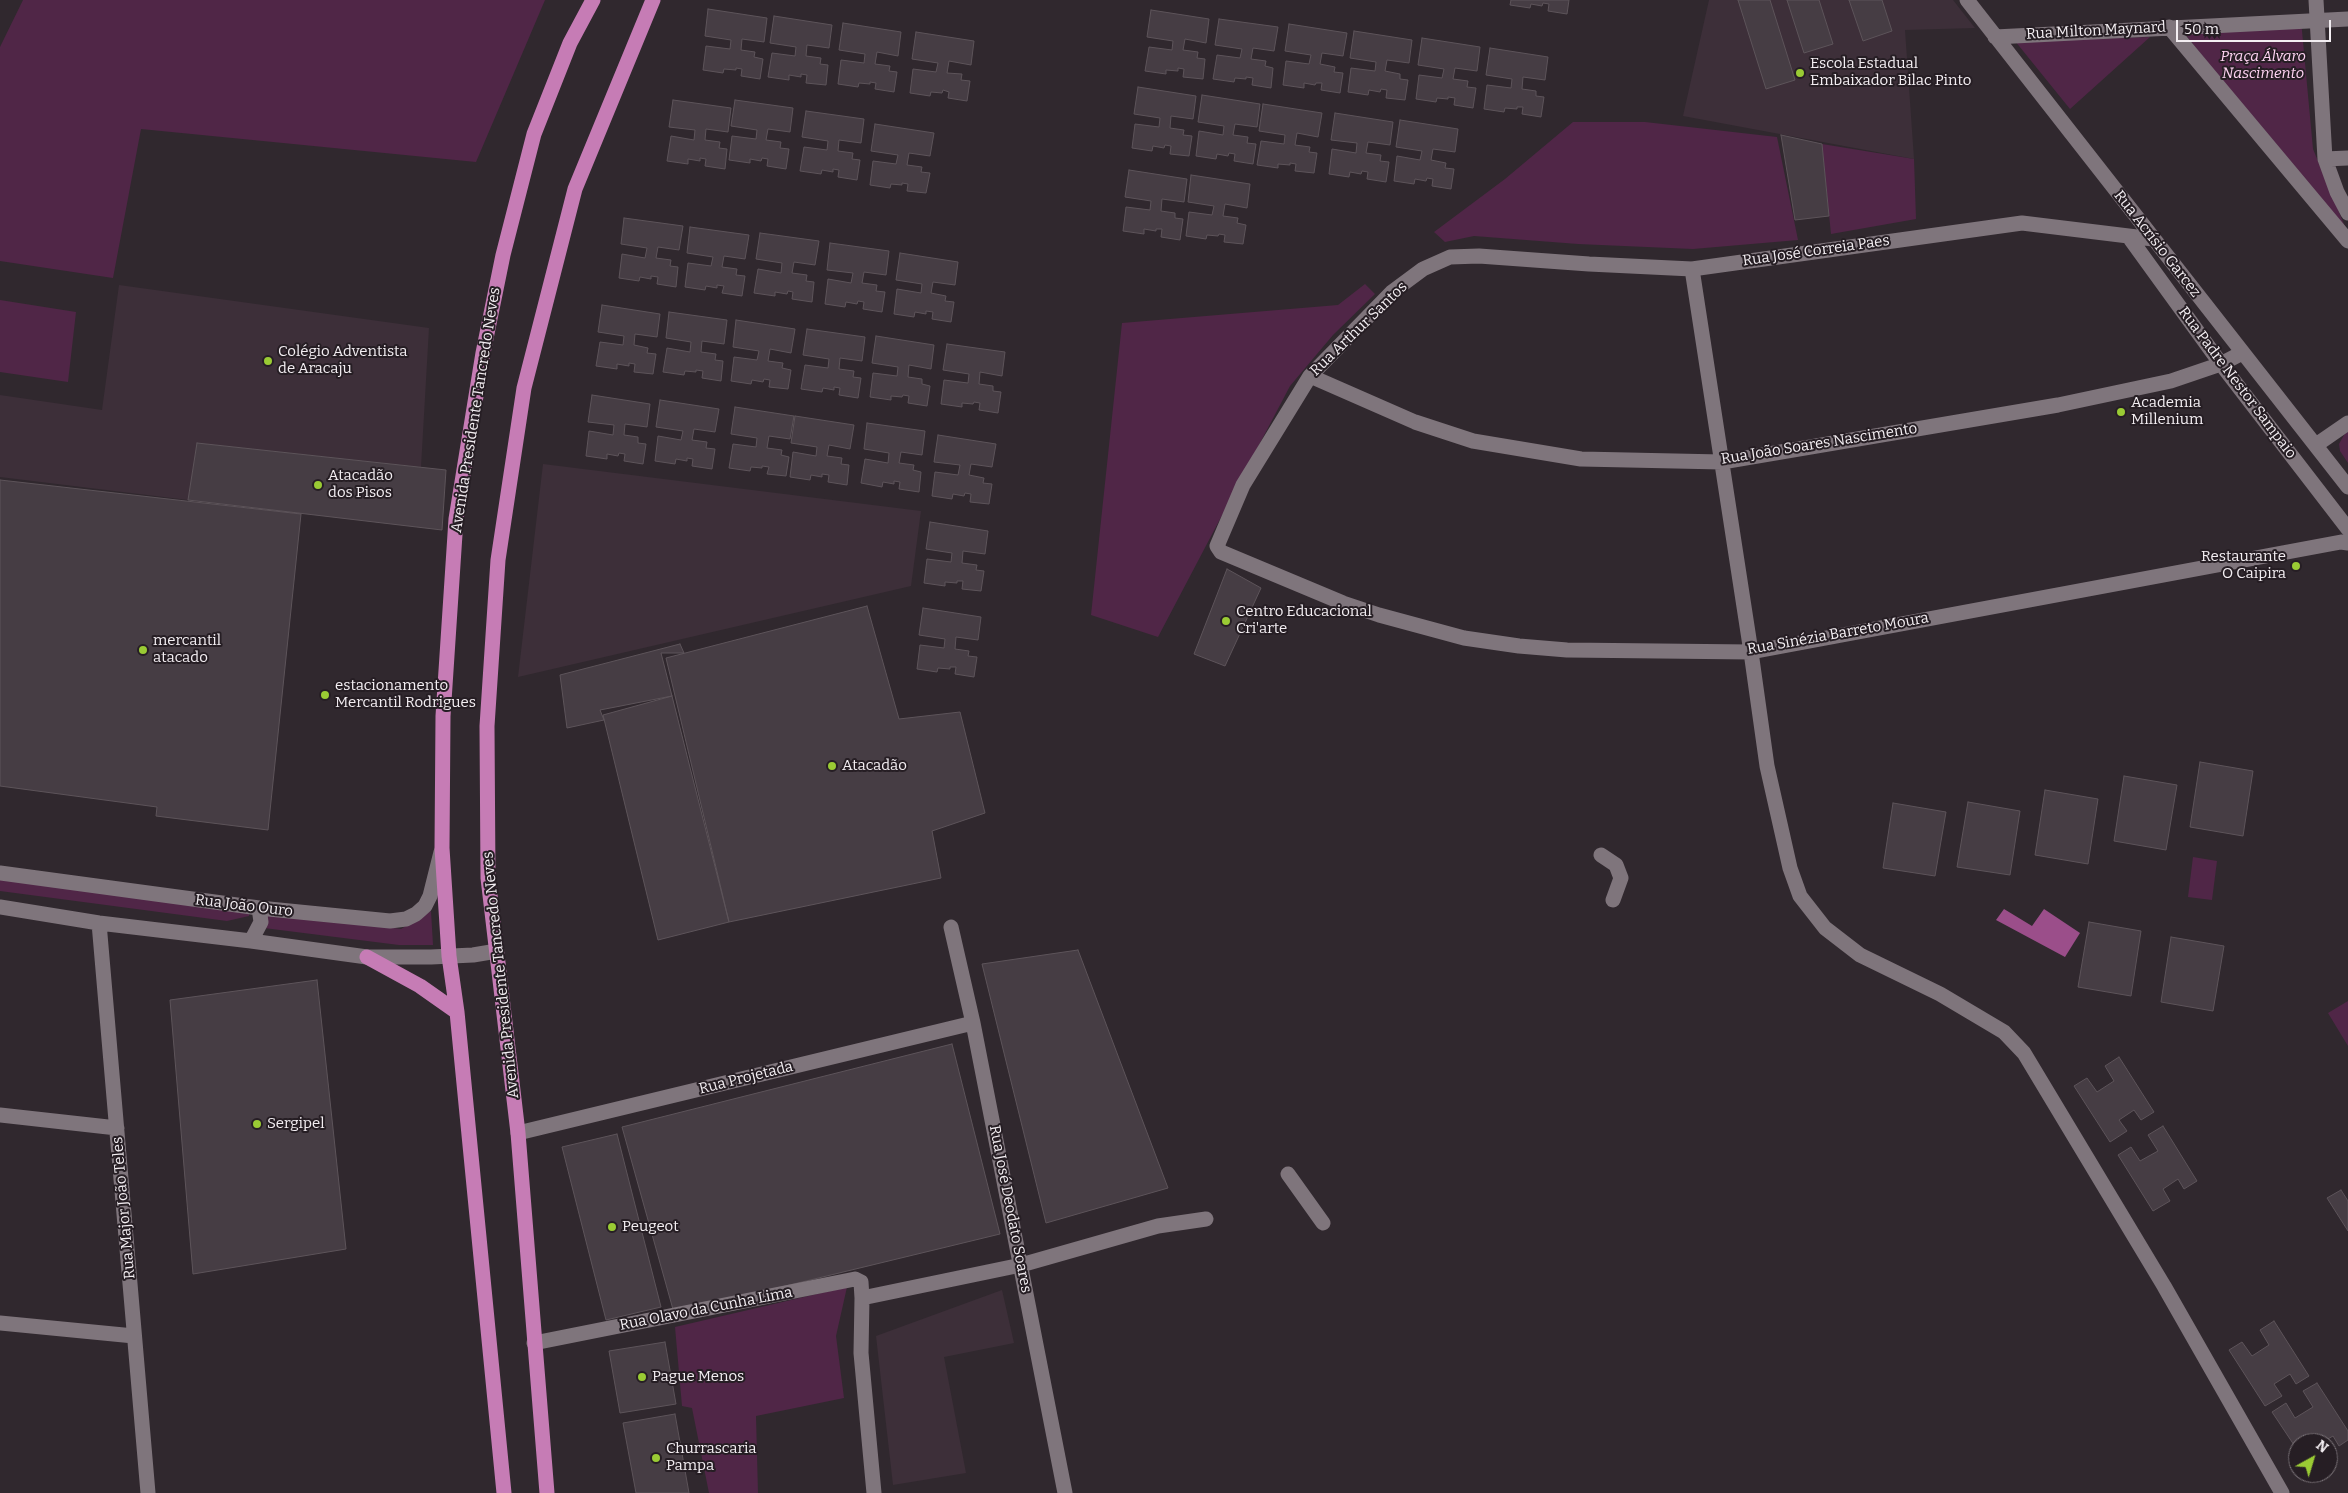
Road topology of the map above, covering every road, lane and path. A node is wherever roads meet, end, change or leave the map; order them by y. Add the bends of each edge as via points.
1 (593, 0) edge
2 (653, 0) edge
3 (1967, 0) edge
4 (2316, 0) edge
5 (2348, 19) edge
6 (2316, 20) junction
7 (2169, 27) junction
8 (1995, 37) junction
9 (2348, 158) edge
10 (2325, 159) junction
11 (2348, 213) edge
12 (2129, 236) junction
13 (2153, 239) junction
14 (2348, 241) edge
15 (1479, 256) joint
16 (1692, 269) junction
17 (2242, 353) junction
18 (2221, 364) junction
19 (1310, 376) junction
20 (2348, 423) edge
21 (2316, 445) junction
22 (1722, 462) junction
23 (2348, 488) edge
24 (2346, 536) edge
25 (1218, 549) joint
26 (1751, 652) junction
27 (442, 848) junction
28 (1601, 855) dead end
29 (0, 873) edge
30 (1613, 900) dead end
31 (0, 907) edge
32 (259, 908) junction
33 (100, 923) junction
34 (951, 927) dead end
35 (251, 940) junction
36 (497, 951) junction
37 (449, 956) junction
38 (366, 957) junction
39 (457, 1012) junction
40 (974, 1023) junction
41 (0, 1114) edge
42 (117, 1128) junction
43 (518, 1133) junction
44 (1288, 1174) dead end
45 (1206, 1219) dead end
46 (1323, 1223) dead end
47 (1022, 1265) junction
48 (862, 1298) junction
49 (0, 1324) edge
50 (134, 1336) junction
51 (534, 1343) junction
52 (148, 1493) edge
53 (504, 1493) edge
54 (547, 1493) edge
55 (874, 1493) edge
56 (1065, 1493) edge
57 (2282, 1493) edge

1 - 27 main road, Avenida Presidente Tancredo Neves via 570,43 534,134 503,255 483,354 456,519 444,716
2 - 36 main road, Avenida Presidente Tancredo Neves via 575,189 524,388 498,560 487,726 488,878
3 - 8 street, Rua Acrísio Garcez
4 - 6 street
5 - 6 street, Rua Milton Maynard
6 - 7 street, Rua Milton Maynard
6 - 10 street
7 - 8 street, Rua Milton Maynard
7 - 14 street
8 - 13 street, Rua Acrísio Garcez
9 - 10 street
10 - 11 street
12 - 13 street, Rua José Correia Paes
12 - 16 street, Rua José Correia Paes via 2011,223
12 - 18 street, Rua Padre Nestor Sampaio
13 - 17 street, Rua Acrísio Garcez
15 - 16 street, Rua José Correia Paes
15 - 19 street, Rua Arthur Santos via 1450,257 1423,269 1392,292
16 - 22 street
17 - 18 street, Rua João Soares Nascimento
17 - 21 street, Rua Acrísio Garcez
18 - 22 street, Rua João Soares Nascimento via 2172,381 2058,405
18 - 24 street, Rua Padre Nestor Sampaio
19 - 22 street, Rua João Soares Nascimento via 1415,422 1472,440 1581,459
19 - 25 street, Rua Arthur Santos via 1243,485 1218,542
20 - 21 street
21 - 23 street, Rua Acrísio Garcez
22 - 26 street
24 - 26 street, Rua Sinézia Barreto Moura
25 - 26 street, Rua Sinézia Barreto Moura via 1343,602 1464,638 1567,650
26 - 57 street via 1766,766 1790,868 1800,896 1824,928 1860,955 1940,994 2004,1032 2024,1053 2164,1286
27 - 32 street, Rua João Ouro via 425,906 406,919 390,922
27 - 37 main road, Avenida Presidente Tancredo Neves
28 - 30 street via 1616,865 1621,878
29 - 32 street, Rua João Ouro
31 - 33 street
32 - 35 street via 261,922
33 - 35 street
33 - 42 street, Rua Major João Teles
34 - 40 street, Rua José Deodato Soares
35 - 38 street
36 - 37 street
36 - 43 main road, Avenida Presidente Tancredo Neves
37 - 38 street
37 - 39 main road, Avenida Presidente Tancredo Neves
38 - 39 main road via 420,986
39 - 53 main road, Avenida Presidente Tancredo Neves
40 - 43 street, Rua Projetada
40 - 47 street, Rua José Deodato Soares
41 - 42 street
42 - 50 street, Rua Major João Teles
43 - 51 main road, Avenida Presidente Tancredo Neves
44 - 46 street
45 - 47 street via 1158,1226
47 - 48 street
47 - 56 street, Rua José Deodato Soares
48 - 51 street, Rua Olavo da Cunha Lima via 861,1282 855,1279
48 - 55 street, Rua Olavo da Cunha Lima via 861,1353
49 - 50 street
50 - 52 street, Rua Major João Teles
51 - 54 main road, Avenida Presidente Tancredo Neves

